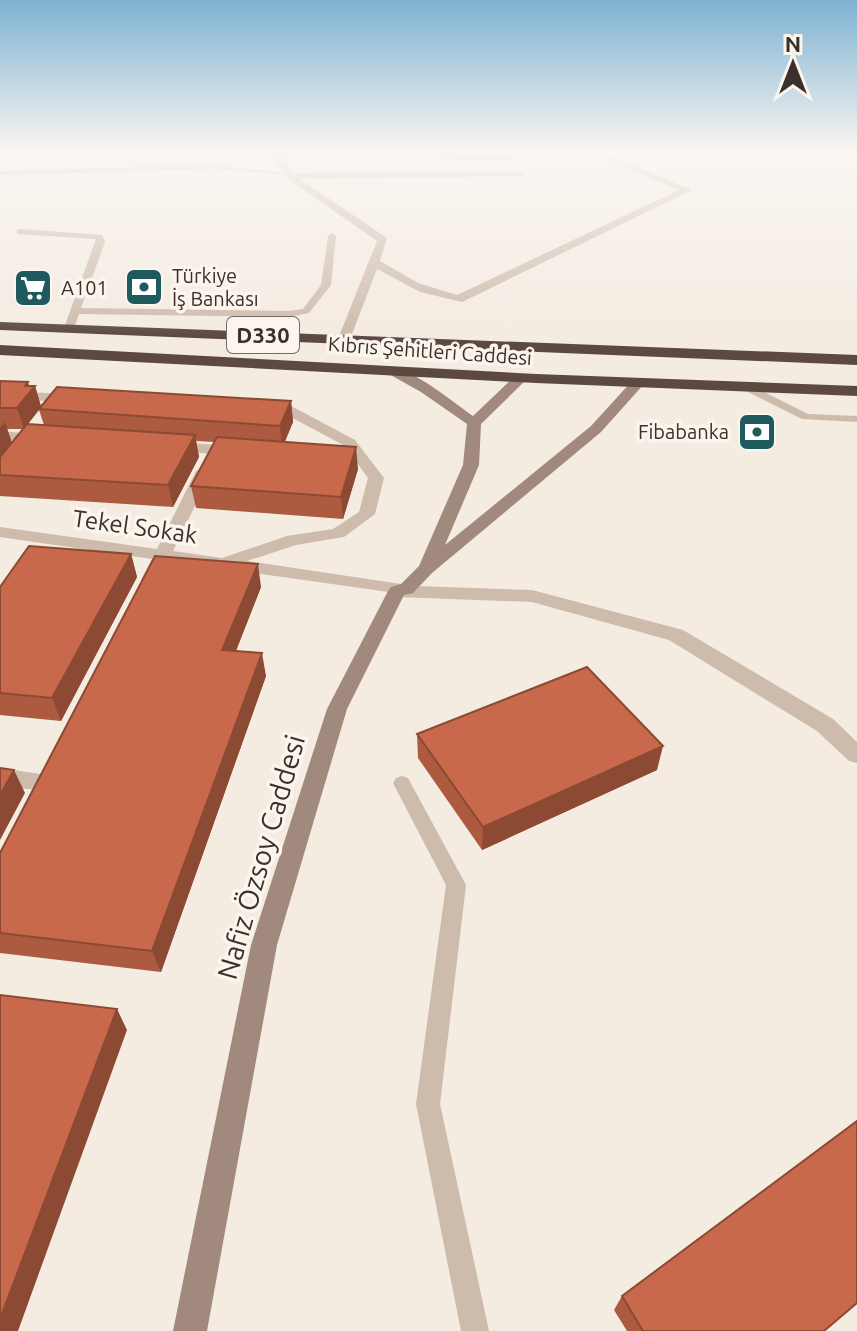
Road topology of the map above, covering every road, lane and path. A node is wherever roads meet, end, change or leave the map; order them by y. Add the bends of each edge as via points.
1 (343, 212) edge
2 (641, 212) edge
3 (20, 232) dead end
4 (332, 236) dead end
5 (374, 262) junction
6 (78, 311) junction
7 (0, 326) edge
8 (69, 328) junction
9 (344, 339) junction
10 (525, 347) junction
11 (0, 350) edge
12 (635, 351) junction
13 (857, 360) edge
14 (392, 370) junction
15 (519, 380) junction
16 (637, 384) junction
17 (748, 388) junction
18 (857, 391) edge
19 (0, 394) edge
20 (60, 398) junction
21 (91, 400) edge
22 (258, 409) edge
23 (857, 419) edge
24 (474, 423) junction
25 (0, 435) edge
26 (59, 440) edge
27 (24, 444) junction
28 (152, 445) edge
29 (214, 449) junction
30 (244, 452) edge
31 (333, 458) edge
32 (363, 460) junction
33 (0, 532) edge
34 (163, 555) junction
35 (223, 563) junction
36 (426, 569) junction
37 (402, 590) junction
38 (141, 597) edge
39 (857, 755) edge
40 (0, 777) edge
41 (402, 783) dead end
42 (33, 807) edge
43 (190, 1331) edge
44 (475, 1331) edge

1 - 5 street via 383,240
2 - 5 street via 458,299 402,282
3 - 6 lane via 99,237
4 - 6 lane via 326,285 306,311
5 - 9 street
6 - 8 lane
7 - 8 highway, Kıbrıs Şehitleri Caddesi / D330
8 - 9 highway, Kıbrıs Şehitleri Caddesi / D330
9 - 10 highway, Kıbrıs Şehitleri Caddesi / D330
10 - 12 highway, Kıbrıs Şehitleri Caddesi / D330
10 - 15 highway
11 - 14 highway, Kıbrıs Şehitleri Caddesi / D330
12 - 13 highway, Kıbrıs Şehitleri Caddesi / D330
12 - 16 highway
14 - 15 highway, Kıbrıs Şehitleri Caddesi / D330
14 - 24 main road
15 - 16 highway, Kıbrıs Şehitleri Caddesi / D330
15 - 24 main road
16 - 17 highway, Kıbrıs Şehitleri Caddesi / D330
16 - 36 main road, Nafiz Özsoy Caddesi via 596,429
17 - 18 highway, Kıbrıs Şehitleri Caddesi / D330
17 - 23 lane via 806,417
19 - 20 street
20 - 21 street
20 - 27 street
22 - 32 street via 288,410 350,443
24 - 36 main road, Nafiz Özsoy Caddesi via 471,465
25 - 27 street
26 - 27 street
28 - 29 street
29 - 30 street
29 - 34 street
31 - 32 street
32 - 35 street via 376,478 367,514 338,533 293,540
33 - 34 street, Tekel Sokak
34 - 35 street, Tekel Sokak
34 - 38 street
35 - 37 street, Tekel Sokak
36 - 37 main road, Nafiz Özsoy Caddesi
37 - 39 street, Tekel Sokak via 532,596 676,635 825,725
37 - 43 main road, Nafiz Özsoy Caddesi via 337,709 264,945
40 - 42 street via 50,775
41 - 44 lane via 456,885 428,1104

